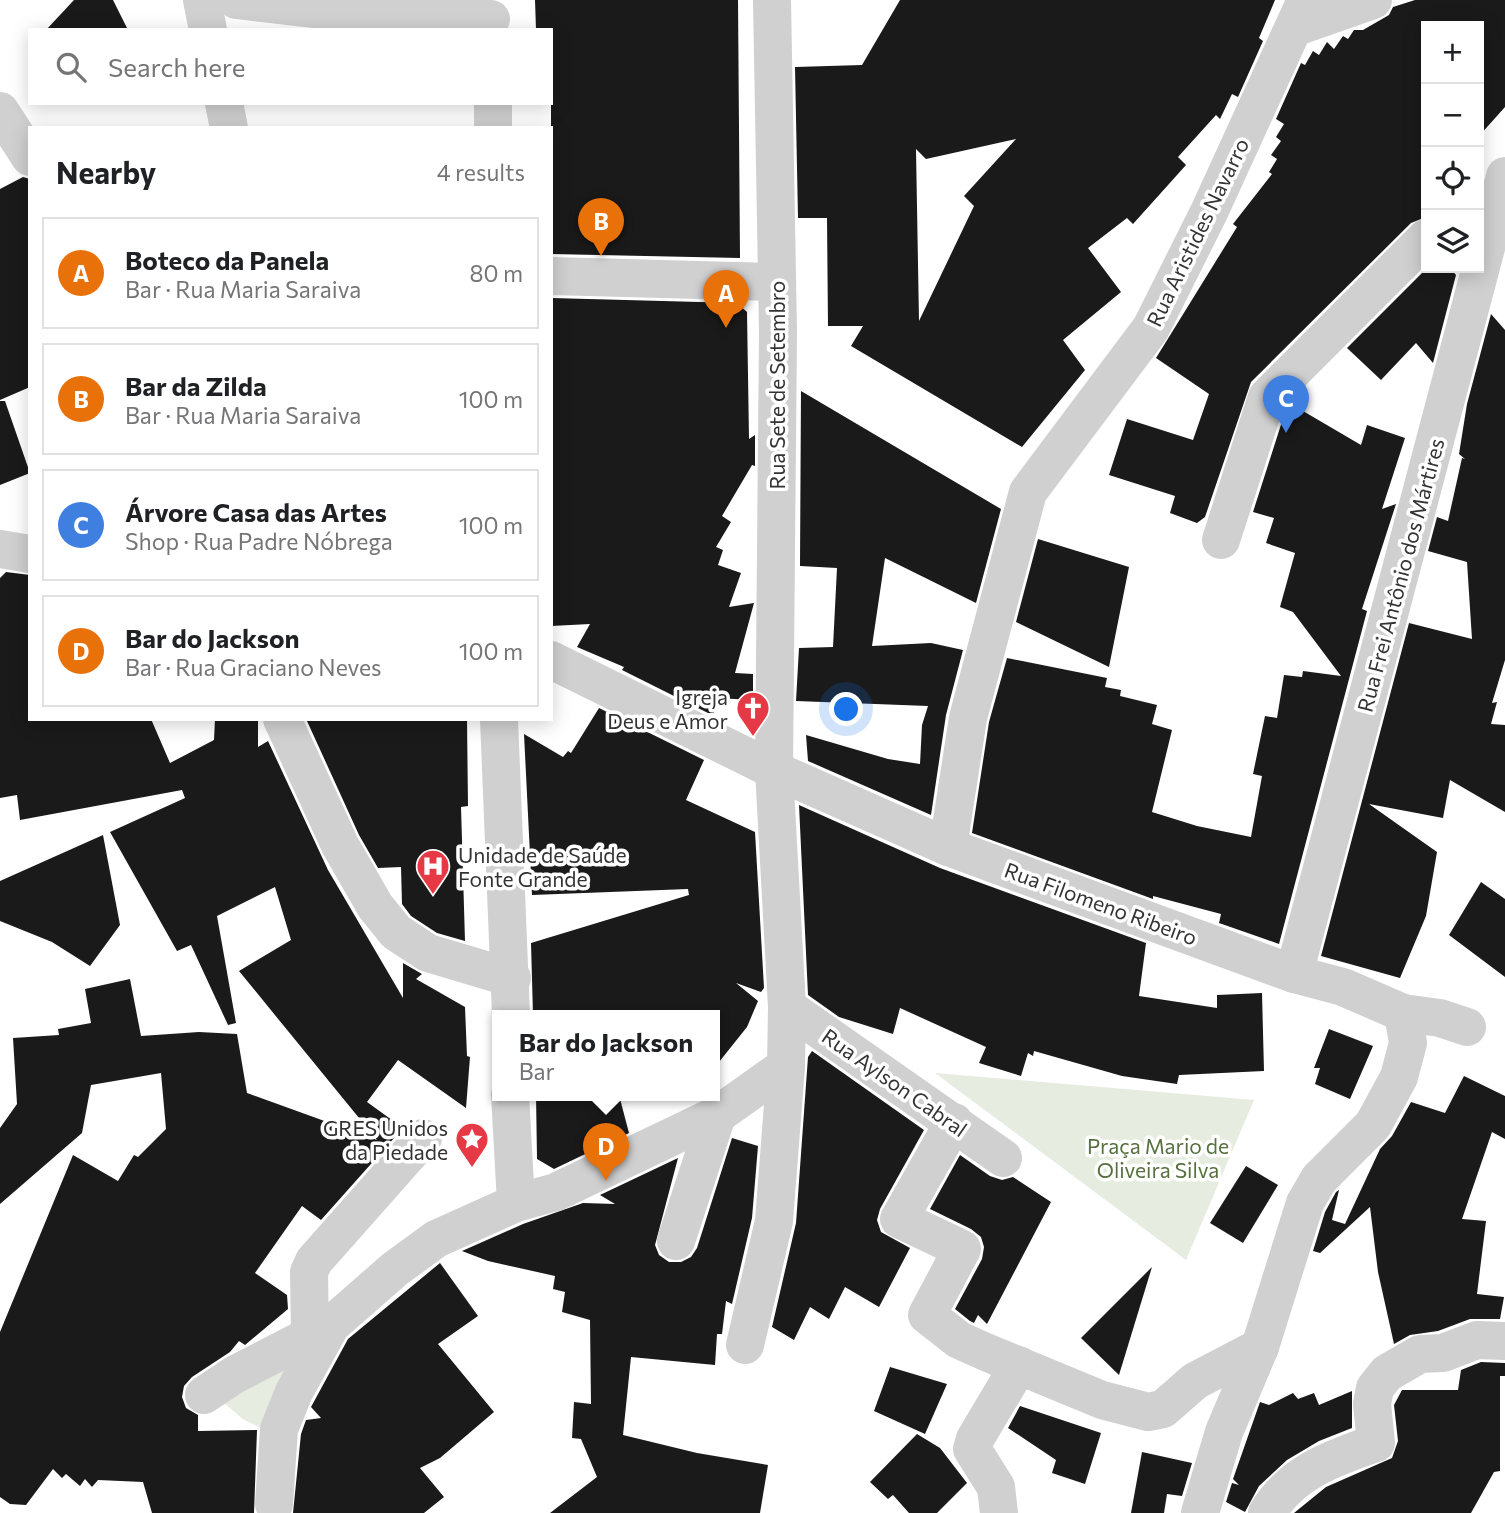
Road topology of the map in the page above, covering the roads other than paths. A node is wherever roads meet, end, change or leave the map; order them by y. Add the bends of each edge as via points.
1 (202, 0) edge
2 (236, 0) edge
3 (795, 0) edge
4 (1373, 0) edge
5 (1301, 13) edge
6 (491, 16) edge
7 (773, 16) edge
8 (208, 28) edge
9 (224, 105) edge
10 (493, 105) edge
11 (0, 111) edge
12 (229, 126) edge
13 (493, 126) edge
14 (28, 154) edge
15 (1505, 159) edge
16 (1505, 176) edge
17 (1484, 180) edge
18 (1421, 242) edge
19 (553, 276) edge
20 (776, 282) junction
21 (1221, 540) dead end
22 (0, 549) edge
23 (28, 554) edge
24 (553, 661) edge
25 (283, 721) edge
26 (499, 721) edge
27 (774, 770) junction
28 (948, 847) junction
29 (1294, 974) junction
30 (511, 996) edge
31 (787, 1007) junction
32 (1467, 1027) dead end
33 (1406, 1028) junction
34 (786, 1066) junction
35 (510, 1101) edge
36 (717, 1115) junction
37 (954, 1122) junction
38 (423, 1138) dead end
39 (1003, 1158) dead end
40 (516, 1203) junction
41 (677, 1241) dead end
42 (321, 1330) junction
43 (1505, 1341) edge
44 (745, 1345) dead end
45 (1261, 1347) junction
46 (1019, 1365) junction
47 (204, 1395) dead end
48 (274, 1504) dead end
49 (999, 1513) edge
50 (1200, 1513) edge
51 (1267, 1513) edge

1 - 8 street
2 - 6 street via 374,16
3 - 7 street
4 - 5 street
5 - 28 street, Rua Aristides Navarro via 1151,328 1028,492 968,718
7 - 20 street, Rua Sete de Setembro
9 - 12 street
10 - 13 street
11 - 14 street
15 - 17 street
16 - 29 street, Rua Frei Antônio dos Mártires
18 - 21 street via 1267,397
19 - 20 street
20 - 27 street, Rua Sete de Setembro
22 - 23 street
24 - 27 street, Rua Filomeno Ribeiro
25 - 30 street via 340,845 375,906 396,932
26 - 30 street
27 - 28 street, Rua Filomeno Ribeiro
27 - 31 street
28 - 29 street, Rua Filomeno Ribeiro
29 - 33 street, Rua Filomeno Ribeiro via 1343,987
31 - 34 street
31 - 37 street, Rua Aylson Cabral
32 - 33 street, Rua Filomeno Ribeiro via 1440,1018
33 - 45 street via 1399,1077 1373,1125 1319,1179 1306,1203
34 - 36 street
34 - 44 street via 774,1221
35 - 40 street
36 - 40 street via 556,1192
36 - 41 street
37 - 39 street, Rua Aylson Cabral
37 - 46 street via 899,1219 962,1249 927,1315 959,1340
38 - 42 street via 314,1261 309,1282
40 - 42 street via 436,1240
42 - 47 street
42 - 48 street via 279,1429
43 - 51 street via 1478,1340 1443,1353 1420,1354 1387,1373 1372,1404 1377,1443 1297,1478
45 - 46 street via 1206,1374 1163,1409 1148,1412 1102,1400
45 - 50 street via 1228,1420
46 - 49 street via 972,1449 996,1487

